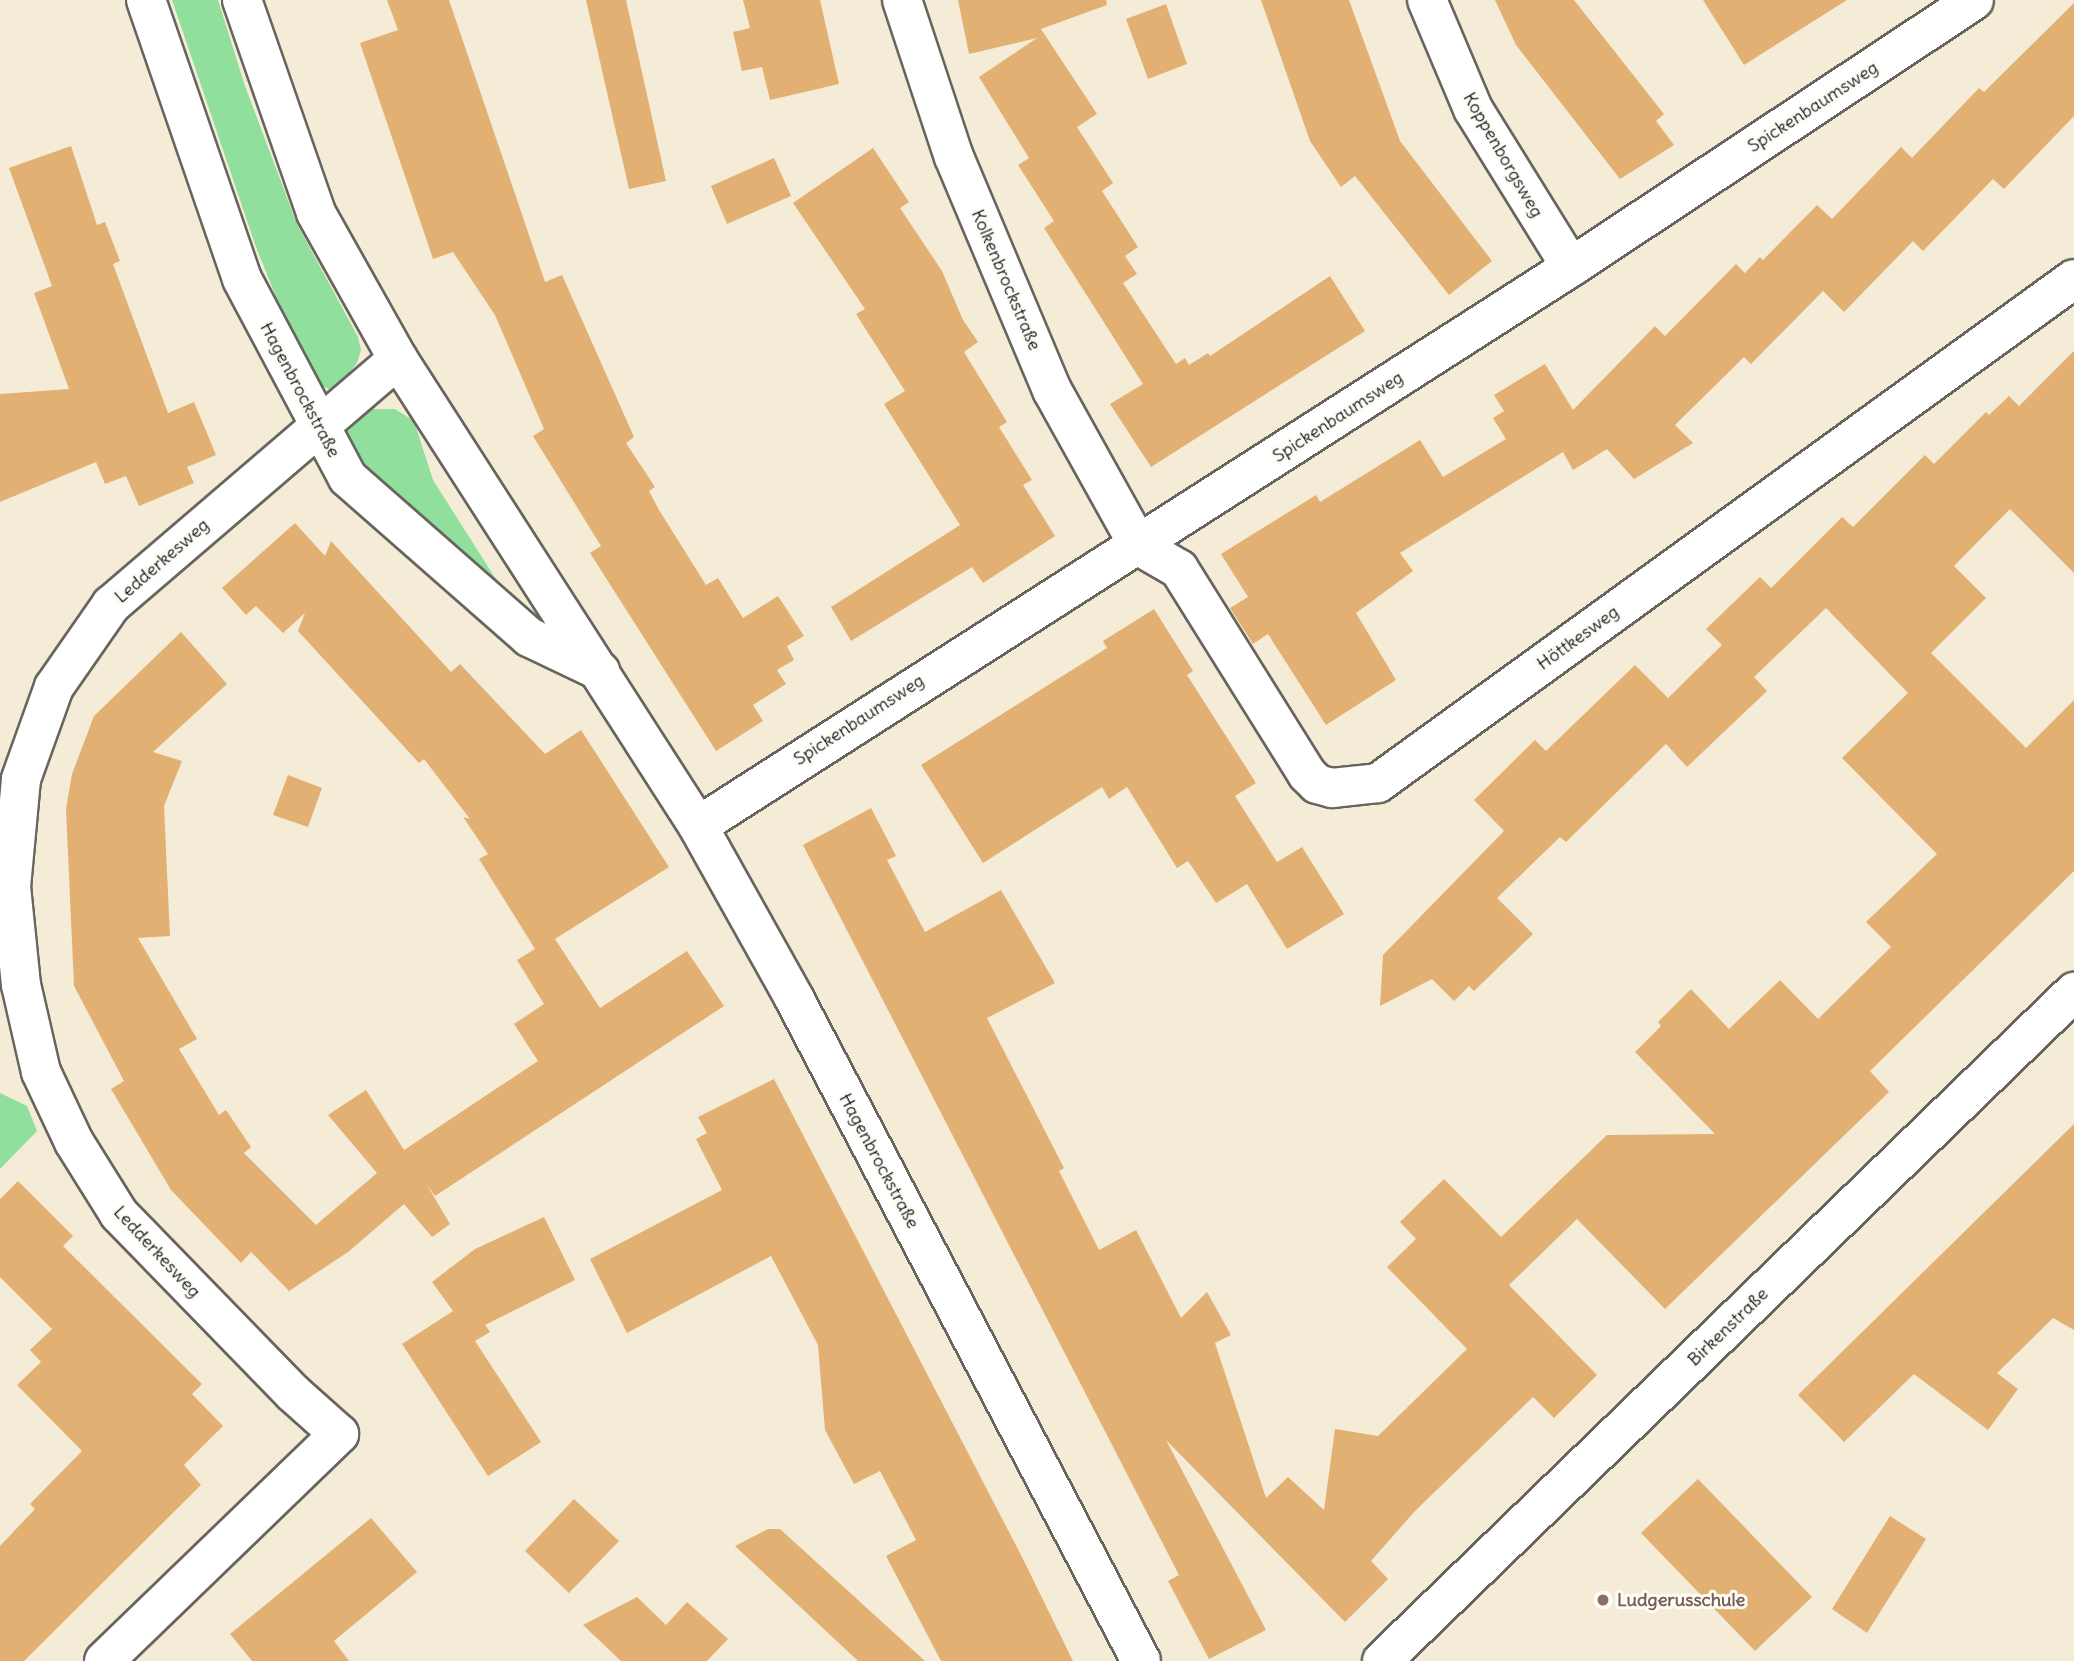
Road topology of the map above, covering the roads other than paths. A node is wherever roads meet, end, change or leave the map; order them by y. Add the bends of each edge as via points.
1 (146, 0) edge
2 (242, 0) edge
3 (902, 0) edge
4 (1427, 0) edge
5 (1974, 0) edge
6 (1571, 267) junction
7 (2074, 279) edge
8 (398, 359) junction
9 (318, 426) junction
10 (1139, 546) junction
11 (600, 671) junction
12 (698, 826) junction
13 (2074, 992) edge
14 (104, 1661) edge
15 (1141, 1661) edge
16 (1382, 1661) edge

1 - 9 street, Hagenbrockstraße via 242,279
2 - 8 street, Hagenbrockstraße via 316,213
3 - 10 street, Kolkenbrockstraße via 954,157 1052,390
4 - 6 street, Koppenborgsweg via 1473,109
5 - 6 street, Spickenbaumsweg
6 - 10 street, Spickenbaumsweg
7 - 10 street, Höttkesweg via 1378,783 1355,789 1317,785 1179,569
8 - 9 street, Ledderkesweg
8 - 11 street, Hagenbrockstraße
9 - 11 street, Hagenbrockstraße via 348,478 519,628
9 - 14 street, Ledderkesweg via 111,605 54,687 21,779 11,887 21,985 41,1072 74,1142 118,1214 339,1434
10 - 12 street, Spickenbaumsweg via 915,684
11 - 12 street, Hagenbrockstraße
12 - 15 street, Hagenbrockstraße via 794,998
13 - 16 street, Birkenstraße

